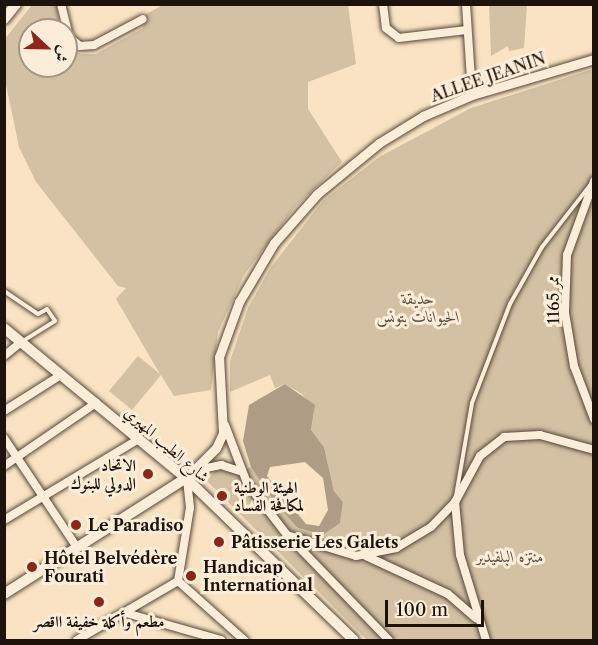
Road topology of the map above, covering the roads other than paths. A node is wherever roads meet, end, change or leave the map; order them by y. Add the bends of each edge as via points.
1 (16, 4) edge
2 (61, 4) edge
3 (383, 4) edge
4 (466, 4) edge
5 (4, 19) edge
6 (143, 19) dead end
7 (467, 30) junction
8 (594, 59) edge
9 (472, 95) junction
10 (594, 181) edge
11 (4, 291) edge
12 (4, 328) edge
13 (21, 342) junction
14 (4, 356) edge
15 (61, 375) junction
16 (96, 404) junction
17 (4, 411) edge
18 (594, 419) edge
19 (224, 424) junction
20 (4, 438) edge
21 (139, 439) junction
22 (594, 450) edge
23 (17, 456) junction
24 (4, 466) edge
25 (197, 470) junction
26 (242, 472) junction
27 (186, 478) junction
28 (43, 497) junction
29 (455, 502) junction
30 (4, 520) edge
31 (287, 535) junction
32 (76, 546) junction
33 (366, 556) junction
34 (178, 581) junction
35 (4, 594) edge
36 (126, 613) junction
37 (477, 619) junction
38 (77, 640) edge
39 (221, 640) edge
40 (244, 640) edge
41 (354, 640) edge
42 (389, 640) edge
43 (486, 640) edge

1 - 5 main road
2 - 6 street via 69,37 80,46 94,45
3 - 7 street via 386,28 399,38
4 - 7 street
7 - 9 street
8 - 9 street, ALLEE JEANIN
9 - 19 street, ALLEE JEANIN via 379,143 317,194 274,243 223,340 217,374
10 - 18 street, ممر 1165 via 567,255 565,313 574,366
10 - 29 lane via 542,247 510,304 472,403
11 - 13 lane via 38,314 47,309 55,321
12 - 13 main road, شارع الطيب المهيري
13 - 14 street
13 - 15 main road, شارع الطيب المهيري
15 - 16 main road, شارع الطيب المهيري
15 - 17 street
16 - 21 main road, شارع الطيب المهيري
16 - 23 street
19 - 25 street via 216,448
19 - 26 street
20 - 23 street
21 - 27 main road, شارع الطيب المهيري
21 - 28 street
22 - 29 street via 540,435 504,436 472,465
23 - 24 street
23 - 28 street
25 - 26 street via 221,465
25 - 27 street
26 - 31 street
27 - 32 main road
27 - 34 street via 190,508
27 - 41 main road, شارع الطيب المهيري
28 - 30 street
28 - 32 street
29 - 33 street via 421,535
29 - 37 street via 460,555
31 - 33 street via 331,553
31 - 42 street
32 - 35 main road
33 - 37 street via 448,594
34 - 36 street
34 - 40 street
36 - 38 street
36 - 39 street
37 - 43 street

